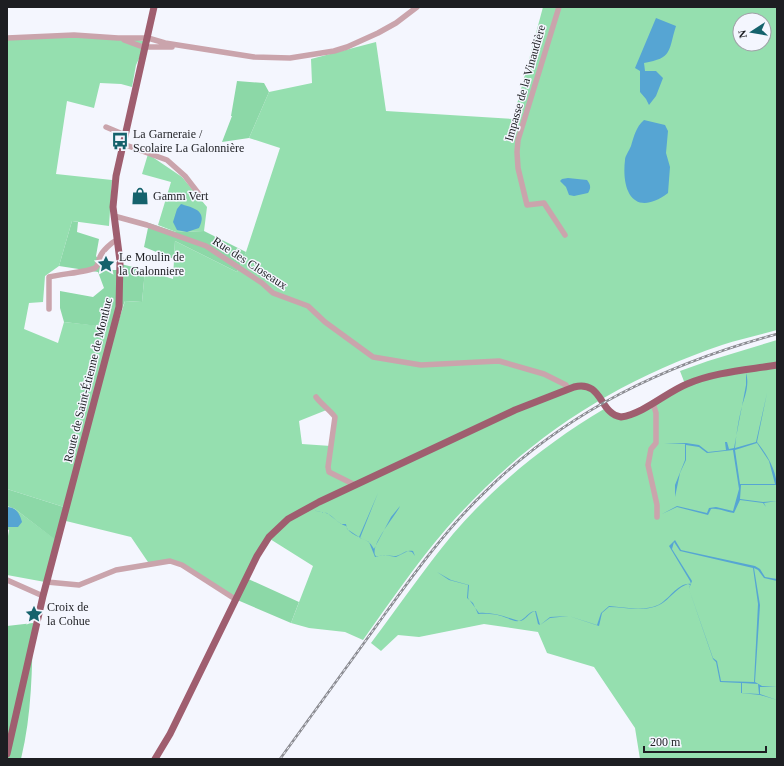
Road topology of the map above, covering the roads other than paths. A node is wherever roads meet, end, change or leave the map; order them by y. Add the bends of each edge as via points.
1 (154, 7) edge
2 (417, 7) edge
3 (559, 7) edge
4 (7, 38) edge
5 (118, 38) junction
6 (148, 38) junction
7 (185, 46) junction
8 (146, 47) junction
9 (106, 127) dead end
10 (125, 135) junction
11 (123, 144) junction
12 (202, 198) dead end
13 (114, 216) junction
14 (565, 235) dead end
15 (117, 240) junction
16 (49, 309) dead end
17 (777, 365) edge
18 (568, 388) junction
19 (316, 397) dead end
20 (653, 403) junction
21 (355, 485) junction
22 (657, 517) dead end
23 (7, 580) edge
24 (47, 582) junction
25 (44, 596) junction
26 (235, 599) junction
27 (7, 750) edge
28 (155, 759) edge

1 - 6 main road, Route de Saint-Étienne de Montluc
2 - 7 street via 396,23 363,40 334,51 305,56 254,57
3 - 14 street, Impasse de la Vinaudière via 518,140 517,152 526,205 544,203
4 - 5 street via 73,35
5 - 6 street
5 - 8 street
6 - 7 street via 157,42
6 - 8 main road, Route de Saint-Étienne de Montluc
7 - 8 street
8 - 10 main road, Route de Saint-Étienne de Montluc
9 - 10 street
10 - 11 main road, Route de Saint-Étienne de Montluc
11 - 12 street via 167,160 185,176
11 - 13 main road, Route de Saint-Étienne de Montluc via 116,176
13 - 15 main road, Route de Saint-Étienne de Montluc
13 - 18 street, Rue des Closeaux via 206,246 273,293 308,306 325,322 373,357 420,366 499,361 544,374
15 - 16 street via 100,257 99,264 94,269 60,273 49,277
15 - 24 main road, Route de Saint-Étienne de Montluc via 121,275 119,307
17 - 20 main road via 702,378
18 - 20 main road via 587,387 595,391 612,414 621,417
18 - 21 main road
19 - 21 street via 335,417 329,472
20 - 22 street via 656,413 656,443 651,449 648,465 657,505
21 - 26 main road via 288,518 269,537
23 - 25 street
24 - 25 main road, Route de Saint-Étienne de Montluc
24 - 26 street via 78,585 116,570 170,561 182,565
25 - 27 main road, Route de Saint-Étienne de Montluc
26 - 28 main road via 170,734

